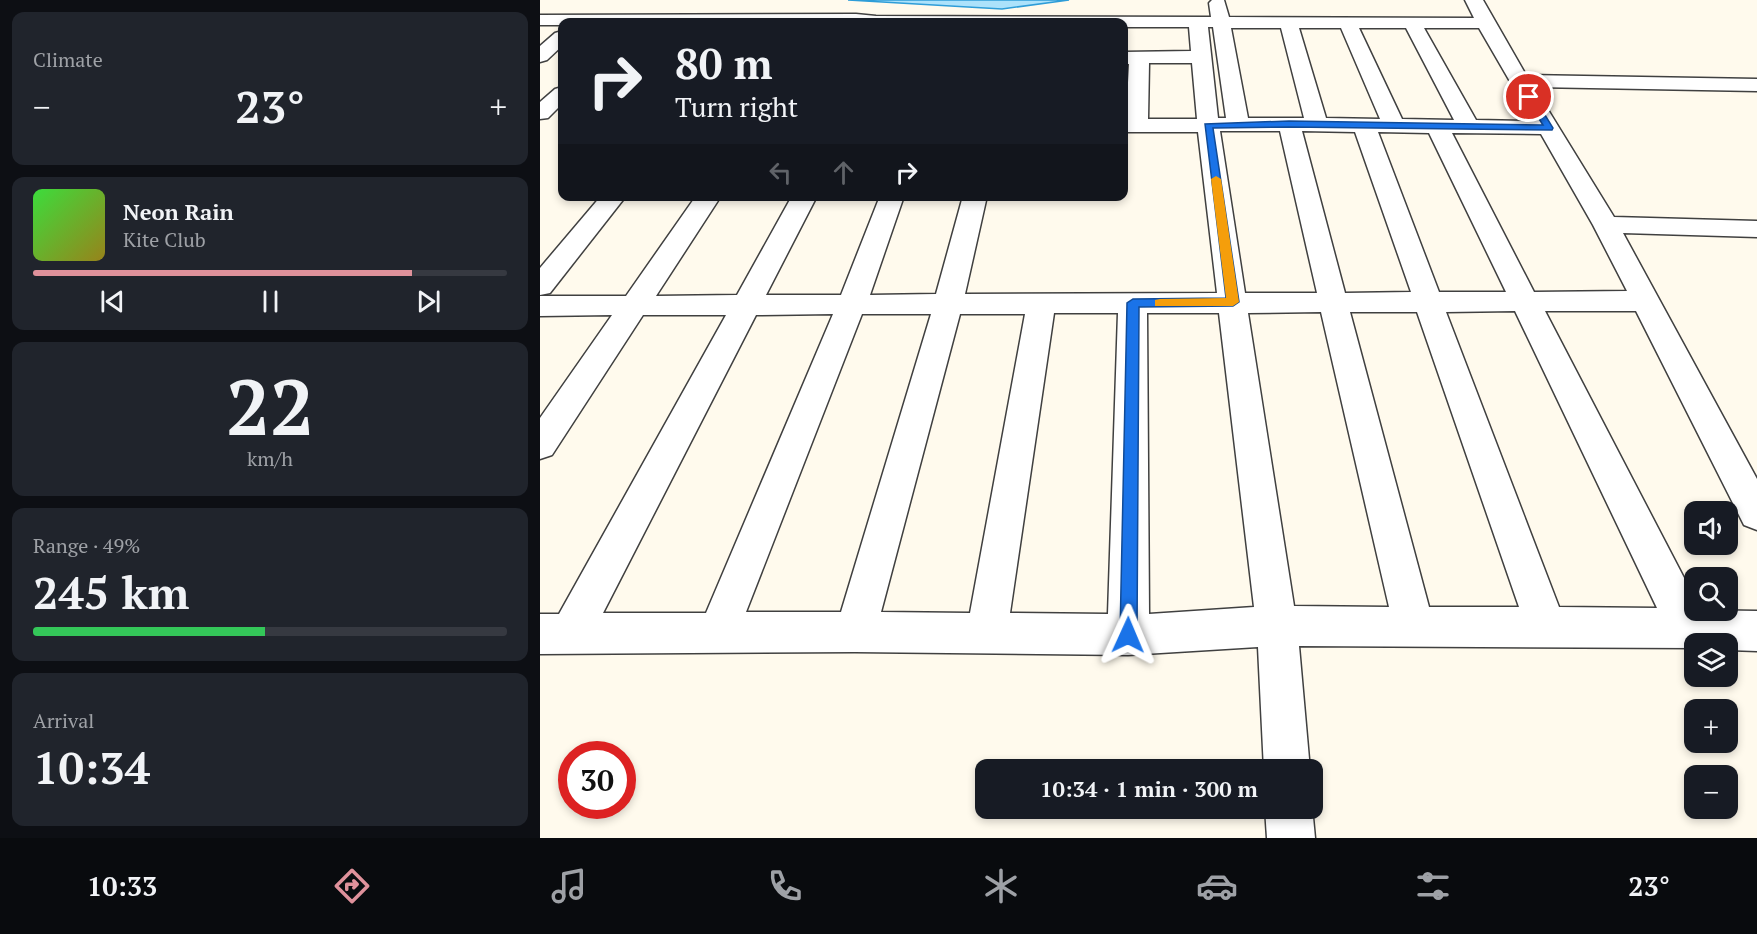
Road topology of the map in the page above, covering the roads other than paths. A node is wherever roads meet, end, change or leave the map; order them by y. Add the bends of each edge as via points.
1 (1218, 0) edge
2 (1474, 0) edge
3 (540, 20) edge
4 (558, 20) edge
5 (1128, 22) edge
6 (1198, 22) junction
7 (1222, 23) junction
8 (1289, 23) junction
9 (1485, 23) junction
10 (1348, 24) junction
11 (1413, 24) junction
12 (558, 41) edge
13 (540, 57) edge
14 (1202, 57) junction
15 (558, 58) edge
16 (1131, 58) edge
17 (1520, 81) junction
18 (1757, 85) edge
19 (558, 99) edge
20 (544, 122) edge
21 (1303, 124) junction
22 (1379, 125) junction
23 (1130, 126) edge
24 (1223, 126) junction
25 (1437, 126) junction
26 (1470, 127) junction
27 (1549, 128) junction
28 (610, 201) edge
29 (705, 201) edge
30 (802, 201) edge
31 (890, 201) edge
32 (974, 201) edge
33 (1606, 225) junction
34 (1757, 229) edge
35 (540, 286) edge
36 (1427, 301) junction
37 (1524, 301) junction
38 (1646, 301) junction
39 (1233, 302) junction
40 (1333, 302) junction
41 (1041, 303) junction
42 (1133, 303) junction
43 (852, 304) junction
44 (948, 304) junction
45 (633, 305) junction
46 (747, 305) junction
47 (540, 306) edge
48 (540, 445) edge
49 (1747, 479) edge
50 (1757, 514) edge
51 (1277, 626) junction
52 (1414, 627) junction
53 (1546, 627) junction
54 (1688, 628) junction
55 (1757, 631) edge
56 (718, 632) junction
57 (855, 632) junction
58 (987, 633) junction
59 (555, 635) edge
60 (1128, 635) junction
61 (1286, 759) edge
62 (1290, 819) edge
63 (1292, 838) edge

1 - 7 street
2 - 9 street
3 - 4 street
5 - 6 street
6 - 7 street
6 - 14 street
7 - 8 street
7 - 24 street
8 - 10 street
8 - 21 street
9 - 11 street
9 - 17 street
10 - 11 street
10 - 22 street
11 - 26 street
12 - 13 street
13 - 15 street
14 - 16 street
14 - 24 street
16 - 23 street
17 - 18 street
17 - 27 street
19 - 20 street
21 - 22 street
21 - 24 street
21 - 40 street
22 - 25 street
22 - 36 street
23 - 24 street
24 - 39 street
25 - 26 street
25 - 37 street
26 - 27 street
27 - 33 street
28 - 35 street
29 - 45 street
30 - 46 street
31 - 43 street
32 - 44 street
33 - 34 street
33 - 38 street
36 - 37 street
36 - 40 street
36 - 53 street
37 - 38 street
37 - 54 street
38 - 49 street
39 - 40 street
39 - 42 street
39 - 51 street
40 - 52 street
41 - 42 street
41 - 44 street
41 - 58 street
42 - 60 street
43 - 44 street
43 - 46 street
43 - 56 street
44 - 57 street
45 - 46 street
45 - 47 street
45 - 48 street
46 - 59 street
49 - 50 street
51 - 52 street
51 - 60 street
51 - 61 street
52 - 53 street
53 - 54 street
54 - 55 street
56 - 57 street
56 - 59 street
57 - 58 street
58 - 60 street
62 - 63 street

